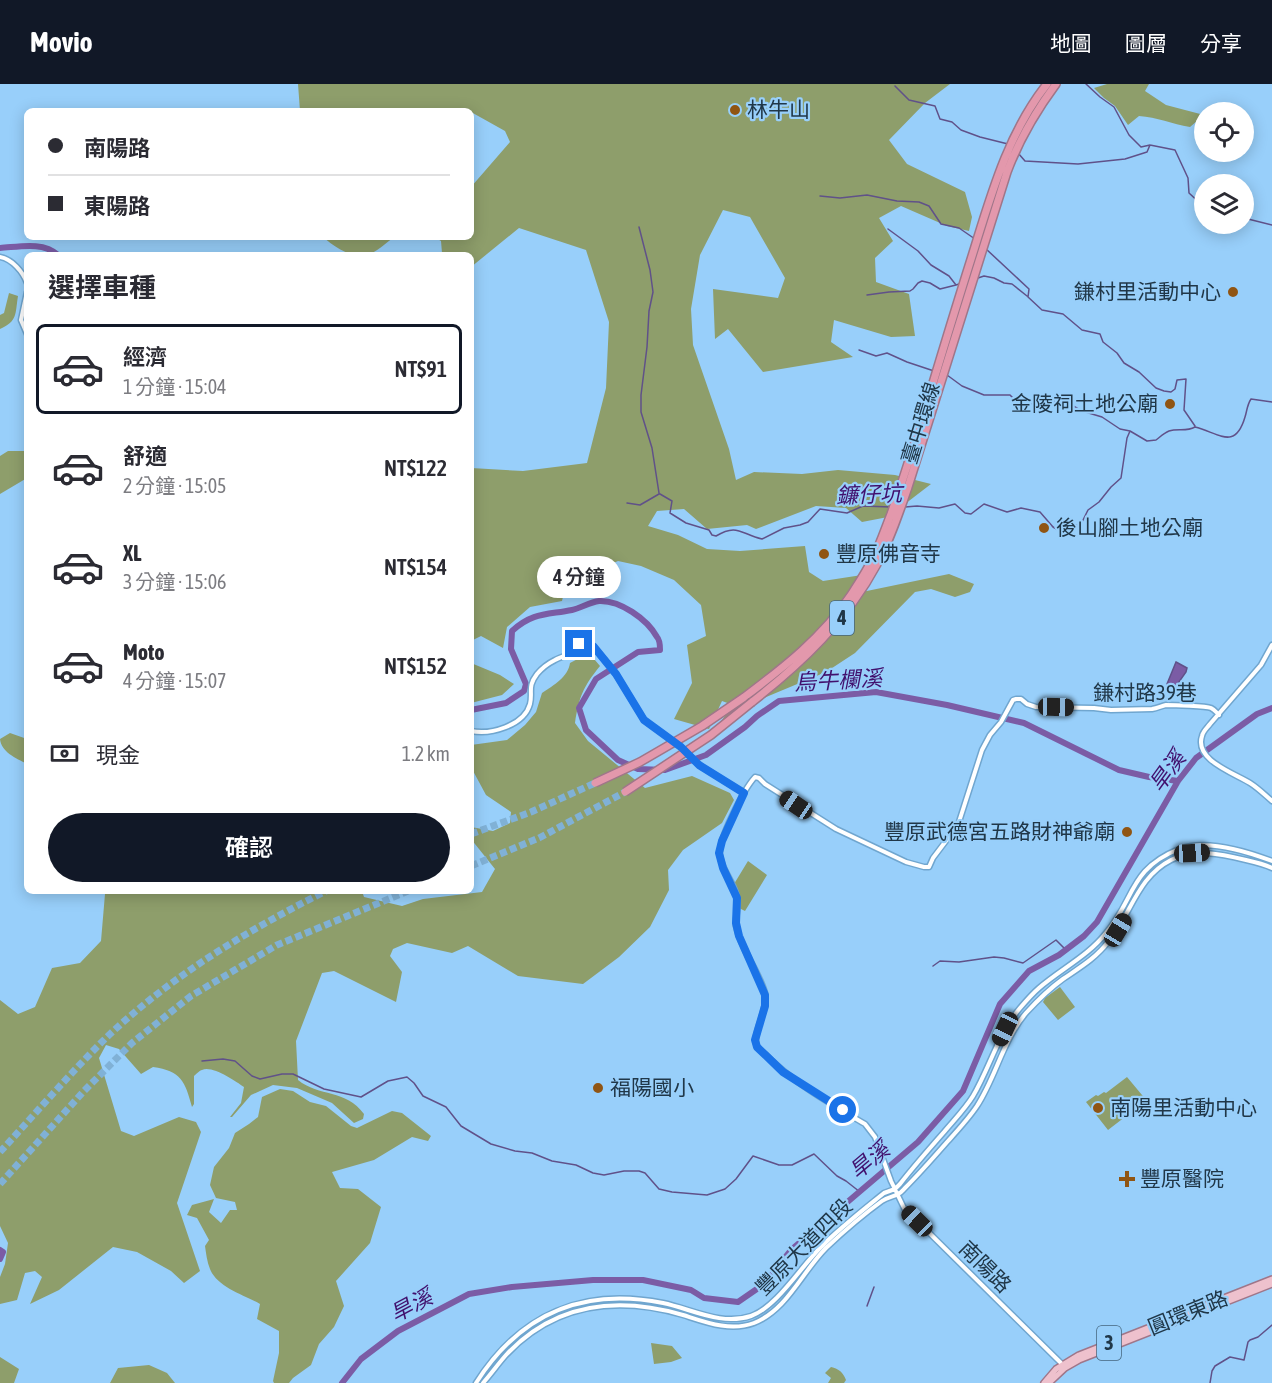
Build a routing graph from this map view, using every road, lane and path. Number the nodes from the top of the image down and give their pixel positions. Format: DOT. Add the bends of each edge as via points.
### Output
graph roads {
  1 [pos="1047,84"];
  2 [pos="1056,84"];
  3 [pos="1013,147"];
  4 [pos="0,257"];
  5 [pos="24,276"];
  6 [pos="24,306"];
  7 [pos="24,327"];
  8 [pos="897,507"];
  9 [pos="1272,645"];
  10 [pos="1219,715"];
  11 [pos="474,732"];
  12 [pos="595,783"];
  13 [pos="625,792"];
  14 [pos="744,793"];
  15 [pos="1272,801"];
  16 [pos="1272,861"];
  17 [pos="1272,868"];
  18 [pos="895,1189"];
  19 [pos="898,1195"];
  20 [pos="1272,1279"];
  21 [pos="1272,1284"];
  22 [pos="1159,1327"];
  23 [pos="1064,1366"];
  24 [pos="476,1383"];
  25 [pos="483,1383"];
  26 [pos="1044,1383"];
  27 [pos="1049,1383"];
  1 -- 3 [label="highway, 臺中環線 / 4"];
  2 -- 3 [label="highway, 臺中環線 / 4"];
  3 -- 8 [label="highway, 臺中環線 / 4"];
  4 -- 5 [label="street"];
  6 -- 7 [label="street"];
  8 -- 12 [label="highway, 臺中環線 / 4, bridge" via="873,559 850,596 814,639 780,671 702,726"];
  8 -- 13 [label="highway, 臺中環線 / 4, bridge" via="878,563 845,614 823,639 711,735"];
  9 -- 10 [label="street" via="1261,665"];
  10 -- 14 [label="street, 鎌村路39巷" via="1213,709 1170,705 1111,710 1036,707 1021,699 1013,700 982,750 958,825 928,867 906,862 836,829 759,778 753,779"];
  10 -- 15 [label="street" via="1202,734 1204,752 1216,765 1251,783"];
  11 -- 14 [label="street" via="491,731 521,718 529,707 530,686 536,675 585,640 616,674 644,720 704,768"];
  14 -- 18 [label="street, 南陽路" via="719,853 737,898 739,936 765,995 755,1040 757,1047 783,1072 865,1124 875,1137"];
  16 -- 18 [label="street, 豐原大道四段" via="1209,845 1180,849 1149,866 1100,941 1038,988 1019,1009 1005,1029 972,1098"];
  17 -- 19 [label="street, 豐原大道四段" via="1205,852 1168,861 1153,873 1105,947 1056,984 1025,1014 977,1106"];
  18 -- 19 [label="street, 南陽路"];
  18 -- 24 [label="street, 豐原大道四段" via="884,1192 851,1219 765,1309 753,1316 722,1319 636,1300 573,1304 532,1323 493,1359"];
  19 -- 23 [label="street, 南陽路" via="904,1208"];
  19 -- 25 [label="street, 豐原大道四段" via="884,1198 825,1249 782,1303 754,1323 715,1325 635,1306 582,1309 535,1331 507,1354"];
  20 -- 22 [label="main road, 圓環東路 / 3"];
  21 -- 22 [label="main road, 圓環東路 / 3"];
  22 -- 23 [label="main road, 圓環東路 / 3" via="1079,1355"];
  23 -- 26 [label="main road, 圓環東路 / 3"];
  23 -- 27 [label="main road, 圓環東路 / 3"];
}
